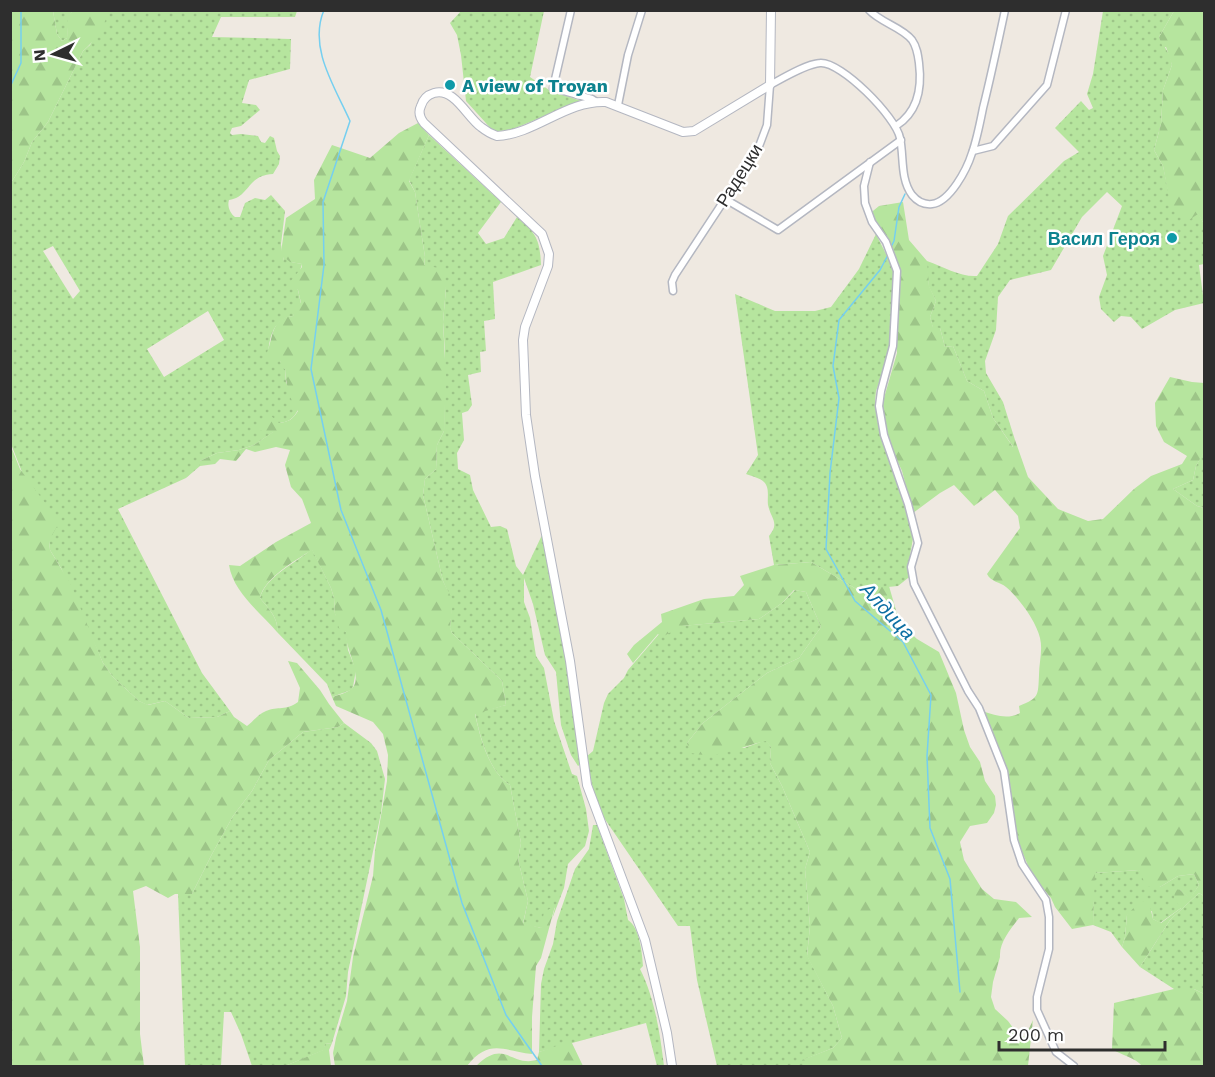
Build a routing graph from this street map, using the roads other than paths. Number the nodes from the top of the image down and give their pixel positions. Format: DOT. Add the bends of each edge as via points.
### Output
graph roads {
  1 [pos="571,10"];
  2 [pos="642,10"];
  3 [pos="771,10"];
  4 [pos="869,10"];
  5 [pos="1005,10"];
  6 [pos="1066,10"];
  7 [pos="770,85"];
  8 [pos="595,101"];
  9 [pos="618,105"];
  10 [pos="896,126"];
  11 [pos="901,140"];
  12 [pos="973,151"];
  13 [pos="870,162"];
  14 [pos="725,199"];
  15 [pos="673,291"];
  16 [pos="672,1066"];
  17 [pos="1074,1066"];
  1 -- 8 [label="street" via="553,88"];
  2 -- 9 [label="street"];
  3 -- 7 [label="street, Радецки"];
  4 -- 10 [label="street" via="912,39 917,48 920,91 907,117"];
  5 -- 12 [label="street"];
  6 -- 12 [label="street" via="1047,85 993,146"];
  7 -- 9 [label="street" via="688,132"];
  7 -- 10 [label="street" via="816,63 825,63 875,100"];
  7 -- 14 [label="street, Радецки" via="767,125 758,149"];
  8 -- 9 [label="street"];
  8 -- 16 [label="street" via="497,136 481,128 446,94 425,98 420,116 542,234 549,254 523,340 526,416 535,476 570,661 587,785 645,940"];
  10 -- 11 [label="street"];
  11 -- 12 [label="street" via="907,184 912,196 924,203 944,200"];
  11 -- 13 [label="street"];
  13 -- 14 [label="street" via="778,230"];
  13 -- 17 [label="street" via="864,186 865,203 897,271 893,346 879,406 884,435 918,543 911,574 979,708 1004,771 1014,840 1022,864 1046,900 1049,949 1036,997 1037,1010 1056,1052"];
  14 -- 15 [label="street, Радецки" via="675,274"];
}
